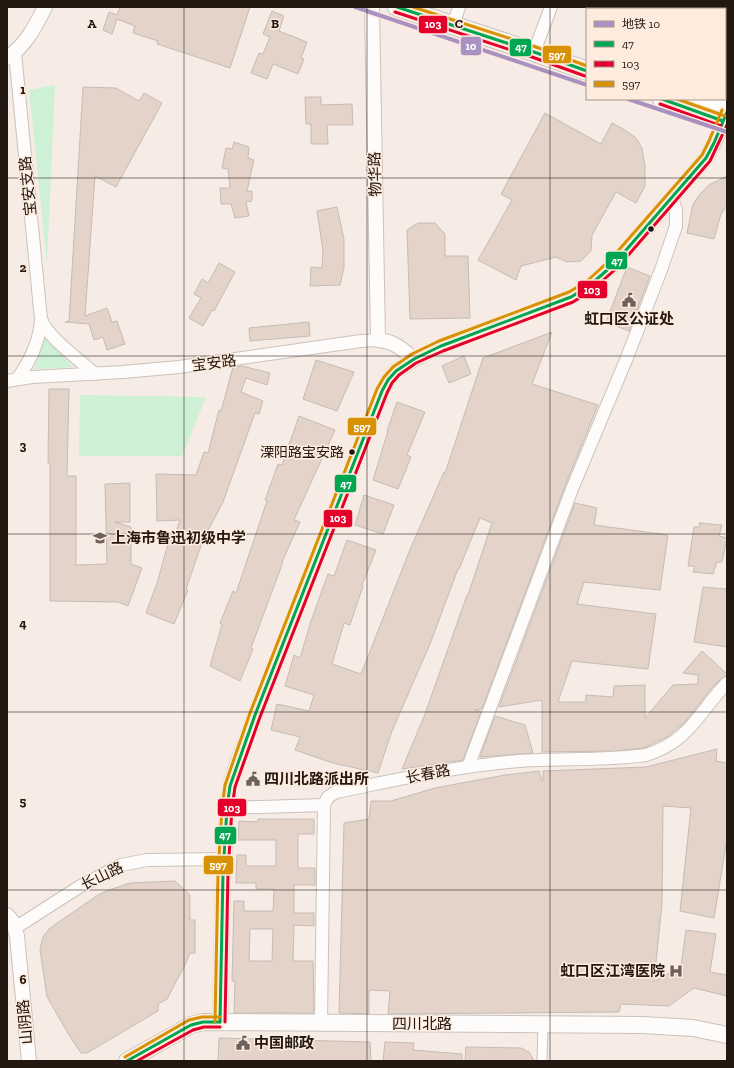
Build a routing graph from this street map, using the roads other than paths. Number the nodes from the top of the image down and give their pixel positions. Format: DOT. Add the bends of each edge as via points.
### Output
graph roads {
  1 [pos="45,7"];
  2 [pos="372,7"];
  3 [pos="397,7"];
  4 [pos="434,7"];
  5 [pos="551,7"];
  6 [pos="456,16"];
  7 [pos="535,48"];
  8 [pos="11,55"];
  9 [pos="586,61"];
  10 [pos="586,71"];
  11 [pos="666,100"];
  12 [pos="700,100"];
  13 [pos="726,116"];
  14 [pos="671,198"];
  15 [pos="41,319"];
  16 [pos="378,340"];
  17 [pos="414,359"];
  18 [pos="95,374"];
  19 [pos="12,380"];
  20 [pos="727,683"];
  21 [pos="468,767"];
  22 [pos="324,805"];
  23 [pos="227,808"];
  24 [pos="224,859"];
  25 [pos="7,915"];
  26 [pos="16,928"];
  27 [pos="220,1022"];
  28 [pos="321,1023"];
  29 [pos="543,1025"];
  30 [pos="727,1034"];
  31 [pos="29,1061"];
  32 [pos="126,1061"];
  33 [pos="542,1061"];
  1 -- 8 [label="street" via="34,29"];
  2 -- 16 [label="street, 物华路"];
  3 -- 6 [label="main road"];
  4 -- 6 [label="main road"];
  5 -- 7 [label="street"];
  6 -- 7 [label="main road"];
  7 -- 9 [label="main road"];
  7 -- 10 [label="main road"];
  8 -- 15 [label="street, 宝安支路"];
  11 -- 13 [label="main road"];
  12 -- 13 [label="main road"];
  13 -- 14 [label="street" via="706,158"];
  14 -- 17 [label="street" via="614,264 581,292 441,346"];
  14 -- 21 [label="street" via="676,210 676,222 661,270 572,489"];
  15 -- 18 [label="street, 宝安支路" via="50,335"];
  15 -- 19 [label="street, 宝安支路" via="38,336 27,363"];
  16 -- 17 [label="street, 宝安路" via="394,344"];
  16 -- 18 [label="street, 宝安路" via="179,367"];
  17 -- 23 [label="street" via="396,371 382,391 255,715 230,786"];
  18 -- 19 [label="street, 宝安路"];
  20 -- 21 [label="street, 长春路" via="683,736 665,748 646,755 525,761"];
  21 -- 22 [label="street, 长春路" via="336,792 328,797"];
  22 -- 23 [label="street"];
  22 -- 28 [label="street"];
  23 -- 24 [label="street"];
  24 -- 26 [label="street, 长山路" via="147,860 121,865 79,887"];
  24 -- 27 [label="street"];
  25 -- 26 [label="street, 山阴路"];
  26 -- 31 [label="street, 山阴路"];
  27 -- 28 [label="main road, 四川北路"];
  27 -- 32 [label="main road, 四川北路" via="191,1024"];
  28 -- 29 [label="main road, 四川北路"];
  29 -- 30 [label="main road, 四川北路" via="669,1026"];
  29 -- 33 [label="street"];
}
